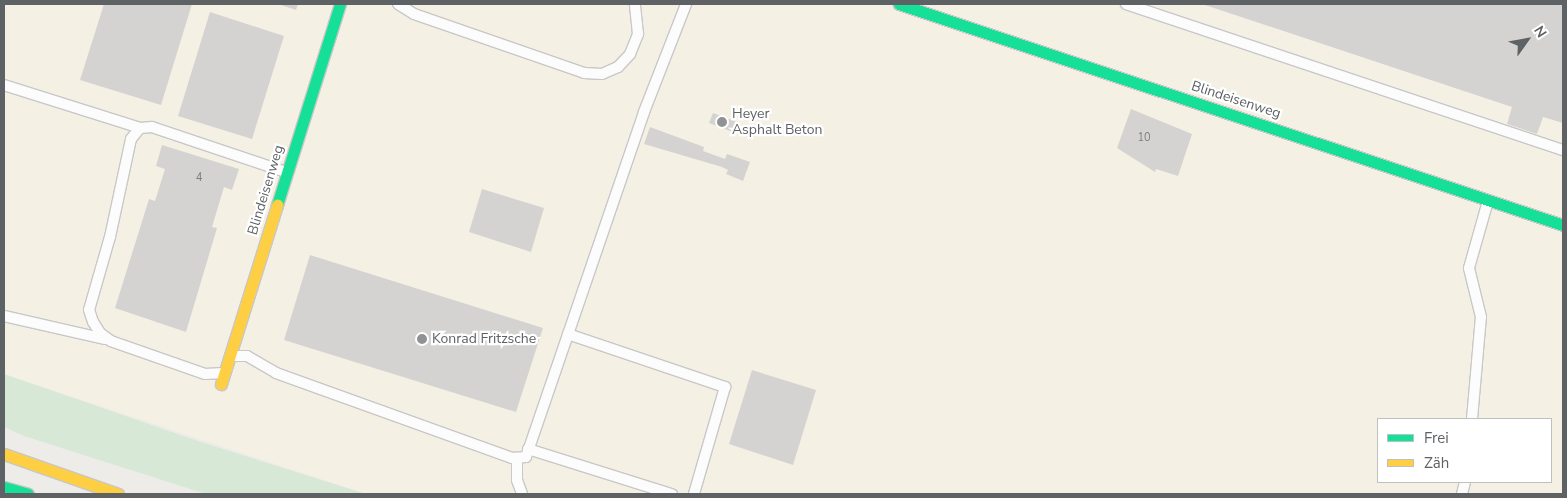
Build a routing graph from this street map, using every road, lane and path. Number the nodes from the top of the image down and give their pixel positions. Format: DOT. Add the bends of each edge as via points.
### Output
graph roads {
  1 [pos="340,4"];
  2 [pos="398,4"];
  3 [pos="635,4"];
  4 [pos="686,4"];
  5 [pos="899,4"];
  6 [pos="1126,4"];
  7 [pos="4,85"];
  8 [pos="140,128"];
  9 [pos="1563,150"];
  10 [pos="287,172"];
  11 [pos="1488,200"];
  12 [pos="1563,225"];
  13 [pos="4,316"];
  14 [pos="568,334"];
  15 [pos="111,341"];
  16 [pos="230,356"];
  17 [pos="224,372"];
  18 [pos="221,384"];
  19 [pos="1472,418"];
  20 [pos="528,449"];
  21 [pos="4,454"];
  22 [pos="517,458"];
  23 [pos="4,487"];
  24 [pos="28,494"];
  25 [pos="118,494"];
  26 [pos="522,494"];
  27 [pos="672,494"];
  28 [pos="694,494"];
  1 -- 10 [label="main road, Blindeisenweg"];
  2 -- 3 [label="lane" via="414,14 584,73 602,74 618,67 630,54 638,34"];
  4 -- 14 [label="lane" via="644,112"];
  5 -- 11 [label="main road, Blindeisenweg"];
  6 -- 9 [label="lane"];
  7 -- 8 [label="lane"];
  8 -- 10 [label="lane" via="152,127"];
  8 -- 15 [label="lane" via="131,139 110,237 89,310 100,333"];
  10 -- 16 [label="main road, Blindeisenweg"];
  11 -- 12 [label="main road, Blindeisenweg"];
  11 -- 19 [label="lane" via="1469,268 1481,317"];
  13 -- 15 [label="lane"];
  14 -- 20 [label="lane"];
  14 -- 28 [label="lane" via="725,387"];
  15 -- 17 [label="lane" via="205,374"];
  16 -- 17 [label="main road, Blindeisenweg"];
  16 -- 22 [label="lane" via="247,356 276,373"];
  17 -- 18 [label="main road, Blindeisenweg"];
  20 -- 22 [label="lane" via="526,457"];
  20 -- 27 [label="lane"];
  21 -- 25 [label="main road"];
  22 -- 26 [label="lane" via="517,480"];
  23 -- 24 [label="main road"];
}
